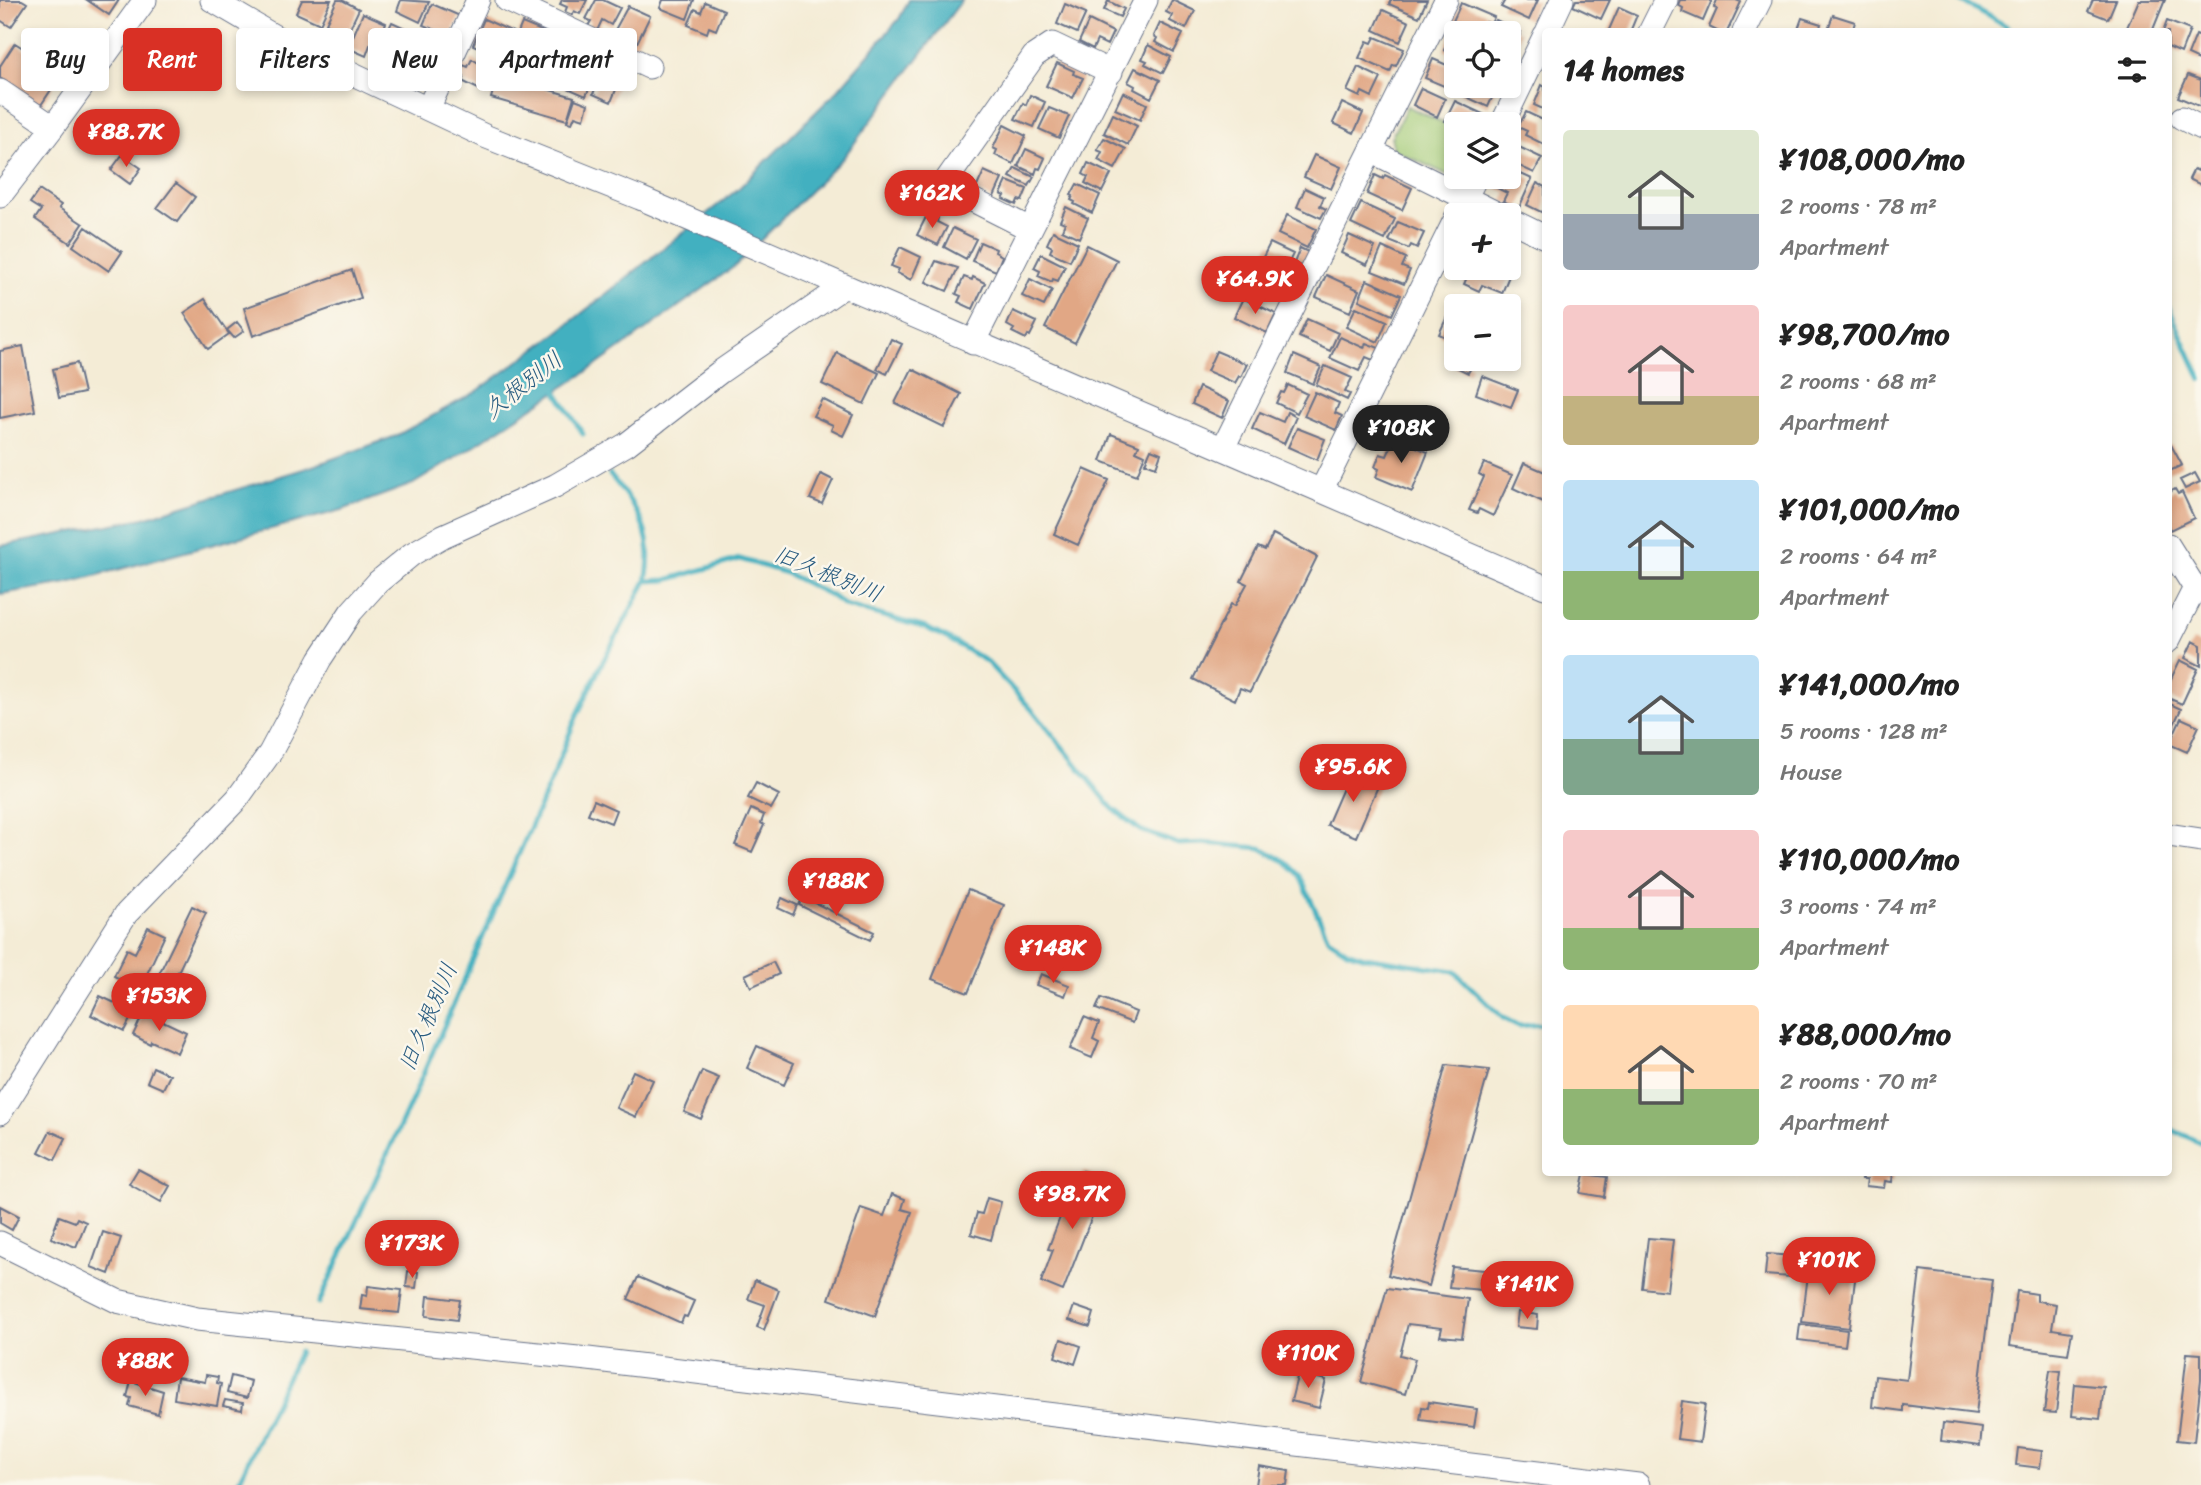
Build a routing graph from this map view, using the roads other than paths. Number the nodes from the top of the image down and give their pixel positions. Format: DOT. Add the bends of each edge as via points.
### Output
graph roads {
  1 [pos="145,0"];
  2 [pos="212,0"];
  3 [pos="478,0"];
  4 [pos="507,0"];
  5 [pos="1146,0"];
  6 [pos="1446,0"];
  7 [pos="1562,0"];
  8 [pos="1665,0"];
  9 [pos="1760,0"];
  10 [pos="1548,28"];
  11 [pos="1652,28"];
  12 [pos="1746,28"];
  13 [pos="1542,41"];
  14 [pos="649,68"];
  15 [pos="1111,72"];
  16 [pos="0,91"];
  17 [pos="428,109"];
  18 [pos="1508,112"];
  19 [pos="53,127"];
  20 [pos="1371,151"];
  21 [pos="0,196"];
  22 [pos="1449,203"];
  23 [pos="1521,225"];
  24 [pos="1030,229"];
  25 [pos="1542,236"];
  26 [pos="1444,242"];
  27 [pos="843,287"];
  28 [pos="973,342"];
  29 [pos="1223,448"];
  30 [pos="1321,491"];
  31 [pos="2172,551"];
  32 [pos="1542,586"];
  33 [pos="2172,633"];
  34 [pos="2172,836"];
  35 [pos="2201,840"];
  36 [pos="0,1113"];
  37 [pos="0,1243"];
  38 [pos="1638,1485"];
  1 -- 19 [label="street"];
  2 -- 17 [label="street" via="277,38"];
  3 -- 17 [label="street"];
  4 -- 14 [label="street"];
  5 -- 15 [label="street"];
  6 -- 20 [label="street"];
  7 -- 10 [label="street"];
  8 -- 11 [label="street"];
  9 -- 12 [label="street"];
  13 -- 18 [label="street"];
  15 -- 24 [label="street"];
  15 -- 24 [label="street" via="1052,44 1034,57 943,185"];
  16 -- 19 [label="street"];
  17 -- 27 [label="street"];
  19 -- 21 [label="street"];
  20 -- 22 [label="street"];
  20 -- 29 [label="street"];
  23 -- 25 [label="street"];
  24 -- 28 [label="street"];
  26 -- 30 [label="street"];
  27 -- 28 [label="street"];
  27 -- 36 [label="street" via="720,372 627,444 555,486 443,536 377,582 320,659 270,753 237,799 126,914"];
  28 -- 29 [label="street"];
  29 -- 30 [label="street"];
  30 -- 32 [label="street"];
  31 -- 33 [label="street" via="2195,588"];
  34 -- 35 [label="street"];
  37 -- 38 [label="street" via="117,1301 197,1319 602,1360"];
}
